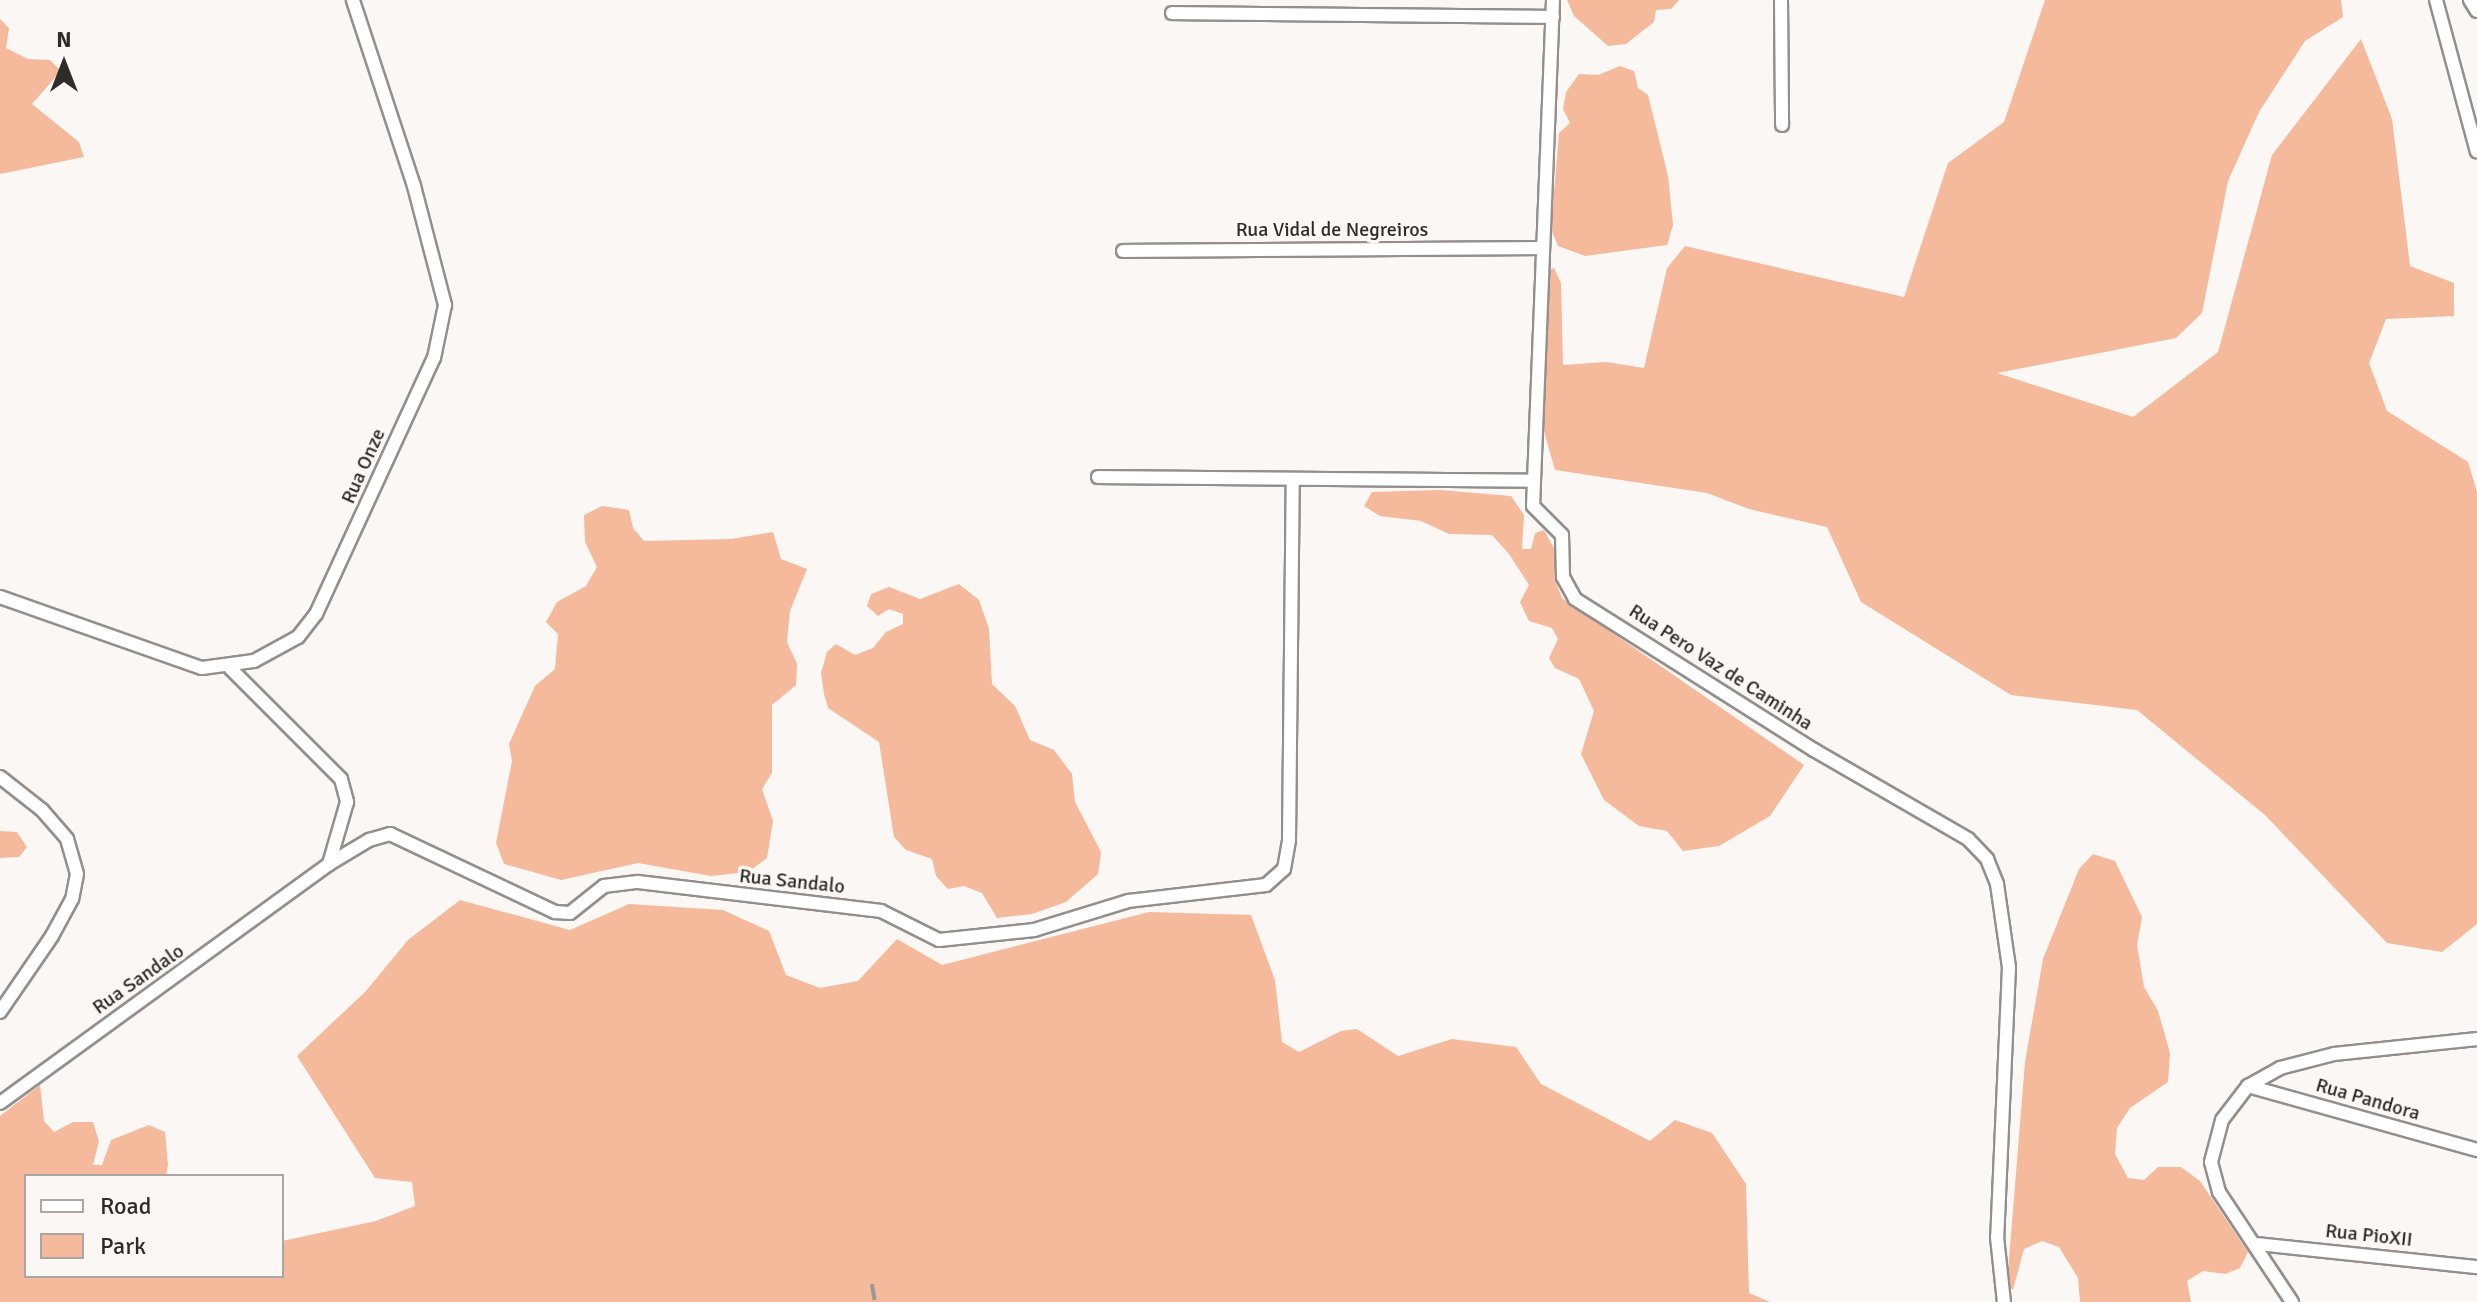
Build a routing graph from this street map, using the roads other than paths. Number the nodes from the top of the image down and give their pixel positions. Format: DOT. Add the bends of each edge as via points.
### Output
graph roads {
  1 [pos="353,0"];
  2 [pos="1553,0"];
  3 [pos="1781,0"];
  4 [pos="2436,0"];
  5 [pos="2470,0"];
  6 [pos="2477,11"];
  7 [pos="1172,13"];
  8 [pos="1553,17"];
  9 [pos="1782,125"];
  10 [pos="2477,152"];
  11 [pos="1540,248"];
  12 [pos="1123,251"];
  13 [pos="1098,477"];
  14 [pos="1293,480"];
  15 [pos="1531,481"];
  16 [pos="0,597"];
  17 [pos="230,668"];
  18 [pos="0,777"];
  19 [pos="329,864"];
  20 [pos="0,1012"];
  21 [pos="2477,1039"];
  22 [pos="2248,1086"];
  23 [pos="0,1103"];
  24 [pos="2477,1150"];
  25 [pos="2257,1244"];
  26 [pos="2477,1267"];
  27 [pos="2004,1302"];
  28 [pos="2292,1302"];
  1 -- 17 [label="street, Rua Onze" via="441,278 442,332 316,614 298,637"];
  2 -- 8 [label="street, Rua Pero Vaz de Caminha"];
  3 -- 9 [label="street"];
  4 -- 10 [label="street"];
  5 -- 6 [label="street"];
  7 -- 8 [label="street"];
  8 -- 11 [label="street, Rua Pero Vaz de Caminha"];
  11 -- 12 [label="street, Rua Vidal de Negreiros"];
  11 -- 15 [label="street, Rua Pero Vaz de Caminha"];
  13 -- 14 [label="street"];
  14 -- 15 [label="street"];
  14 -- 19 [label="street, Rua Sandalo" via="1289,840 1284,869 1266,885 1128,901 1034,930 939,940 881,911 638,882 604,886 570,913 555,912 390,834"];
  15 -- 27 [label="street, Rua Pero Vaz de Caminha" via="1537,514 1562,535 1563,577 1575,599 1814,750 1968,839 1987,859 1997,884 2009,967 1997,1237"];
  16 -- 17 [label="street" via="179,663"];
  17 -- 19 [label="street" via="341,779 347,802"];
  18 -- 20 [label="street" via="42,810 67,839 77,874 72,899 52,936"];
  19 -- 23 [label="street, Rua Sandalo"];
  21 -- 22 [label="street" via="2334,1054 2280,1068"];
  22 -- 24 [label="street, Rua Pandora"];
  22 -- 25 [label="street" via="2222,1120 2211,1162 2219,1192"];
  25 -- 26 [label="street, Rua PioXII"];
  25 -- 28 [label="street"];
}
